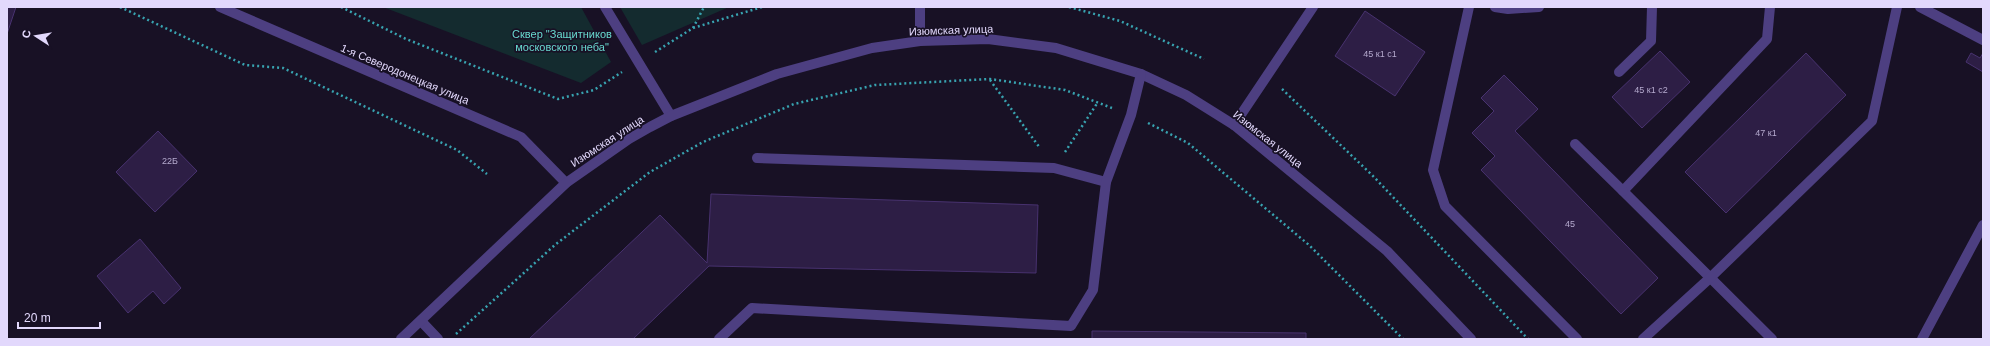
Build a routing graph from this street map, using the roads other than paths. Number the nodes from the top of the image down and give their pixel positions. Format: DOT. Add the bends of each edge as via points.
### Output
graph roads {
  1 [pos="220,7"];
  2 [pos="605,7"];
  3 [pos="920,7"];
  4 [pos="1313,7"];
  5 [pos="1469,7"];
  6 [pos="1495,7"];
  7 [pos="1539,7"];
  8 [pos="1652,7"];
  9 [pos="1770,7"];
  10 [pos="1897,7"];
  11 [pos="1920,7"];
  12 [pos="1983,40"];
  13 [pos="920,41"];
  14 [pos="1619,72"];
  15 [pos="1141,74"];
  16 [pos="671,116"];
  17 [pos="1234,125"];
  18 [pos="1575,144"];
  19 [pos="757,158"];
  20 [pos="1106,182"];
  21 [pos="566,183"];
  22 [pos="1623,191"];
  23 [pos="1983,225"];
  24 [pos="1711,277"];
  25 [pos="421,320"];
  26 [pos="401,339"];
  27 [pos="438,339"];
  28 [pos="718,339"];
  29 [pos="1471,339"];
  30 [pos="1577,339"];
  31 [pos="1644,339"];
  32 [pos="1772,339"];
  33 [pos="1922,339"];
  1 -- 21 [label="street, 1-я Северодонецкая улица" via="521,137"];
  2 -- 16 [label="street"];
  3 -- 13 [label="street"];
  4 -- 17 [label="street"];
  5 -- 30 [label="street" via="1433,170 1445,206"];
  6 -- 7 [label="street"];
  8 -- 14 [label="street" via="1651,41"];
  9 -- 22 [label="street" via="1767,39"];
  10 -- 24 [label="street" via="1872,120"];
  11 -- 12 [label="street"];
  13 -- 15 [label="street, Изюмская улица" via="988,38 1056,48"];
  13 -- 16 [label="street, Изюмская улица" via="872,48 777,74"];
  15 -- 17 [label="street, Изюмская улица" via="1177,90"];
  15 -- 20 [label="street" via="1131,115"];
  16 -- 21 [label="street, Изюмская улица" via="629,139"];
  17 -- 29 [label="street, Изюмская улица" via="1387,251"];
  18 -- 22 [label="street"];
  19 -- 20 [label="street" via="1054,168"];
  20 -- 28 [label="street" via="1093,290 1071,326 752,308"];
  21 -- 25 [label="street, Изюмская улица"];
  22 -- 24 [label="street"];
  23 -- 33 [label="street"];
  24 -- 31 [label="street"];
  24 -- 32 [label="street"];
  25 -- 26 [label="street, Изюмская улица"];
  25 -- 27 [label="street"];
}
